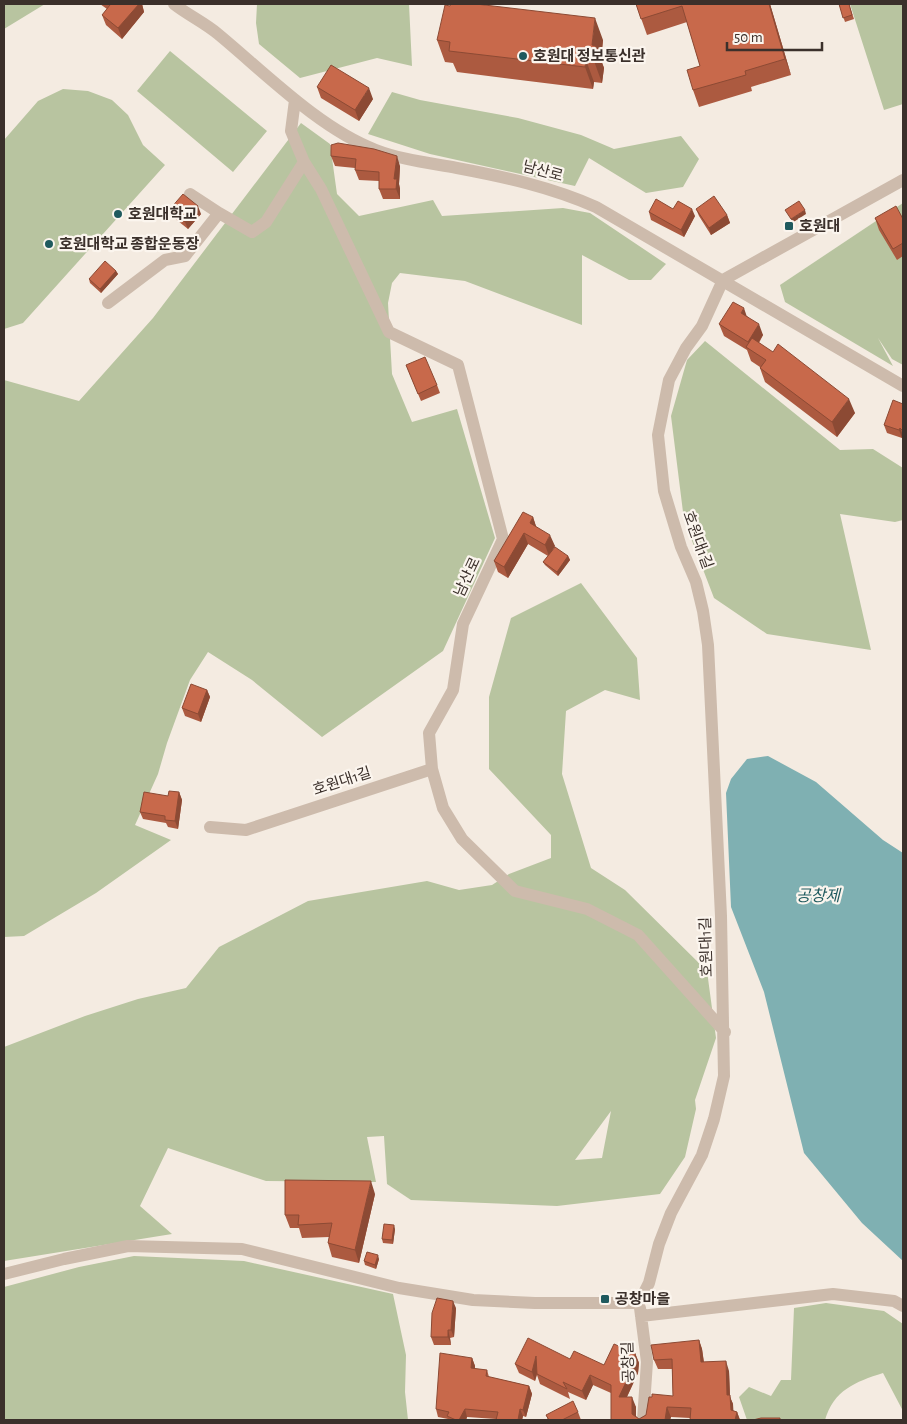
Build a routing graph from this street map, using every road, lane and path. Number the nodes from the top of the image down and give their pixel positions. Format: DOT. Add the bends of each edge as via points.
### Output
graph roads {
  1 [pos="174,4"];
  2 [pos="295,100"];
  3 [pos="304,162"];
  4 [pos="903,180"];
  5 [pos="190,194"];
  6 [pos="219,213"];
  7 [pos="723,280"];
  8 [pos="108,302"];
  9 [pos="903,386"];
  10 [pos="432,769"];
  11 [pos="210,827"];
  12 [pos="724,1032"];
  13 [pos="4,1274"];
  14 [pos="903,1306"];
  15 [pos="640,1310"];
  16 [pos="643,1420"];
  1 -- 2 [label="street, 남산로" via="215,32"];
  2 -- 3 [label="street, 남산로" via="292,131"];
  2 -- 7 [label="street, 남산로" via="375,150 565,193 596,207"];
  3 -- 6 [label="street" via="266,222 252,232"];
  3 -- 10 [label="street, 남산로" via="321,188 389,332 458,365 503,538 464,624 453,690 429,733"];
  4 -- 7 [label="street"];
  5 -- 6 [label="street"];
  6 -- 8 [label="street" via="185,256 165,260"];
  7 -- 9 [label="street, 남산로"];
  7 -- 12 [label="street, 호원대1길" via="702,326 669,380 658,435 664,491 681,547 696,582 708,645"];
  10 -- 11 [label="street, 호원대1길" via="246,830"];
  10 -- 12 [label="street, 호원대1길" via="444,808 462,839 515,891 588,909 638,935"];
  12 -- 15 [label="street, 호원대1길" via="724,1076 714,1119 702,1155 671,1213"];
  13 -- 15 [label="street" via="128,1246 233,1249 399,1288 473,1300"];
  14 -- 15 [label="street" via="894,1301 833,1294"];
  15 -- 16 [label="street, 공창길" via="647,1362"];
}
